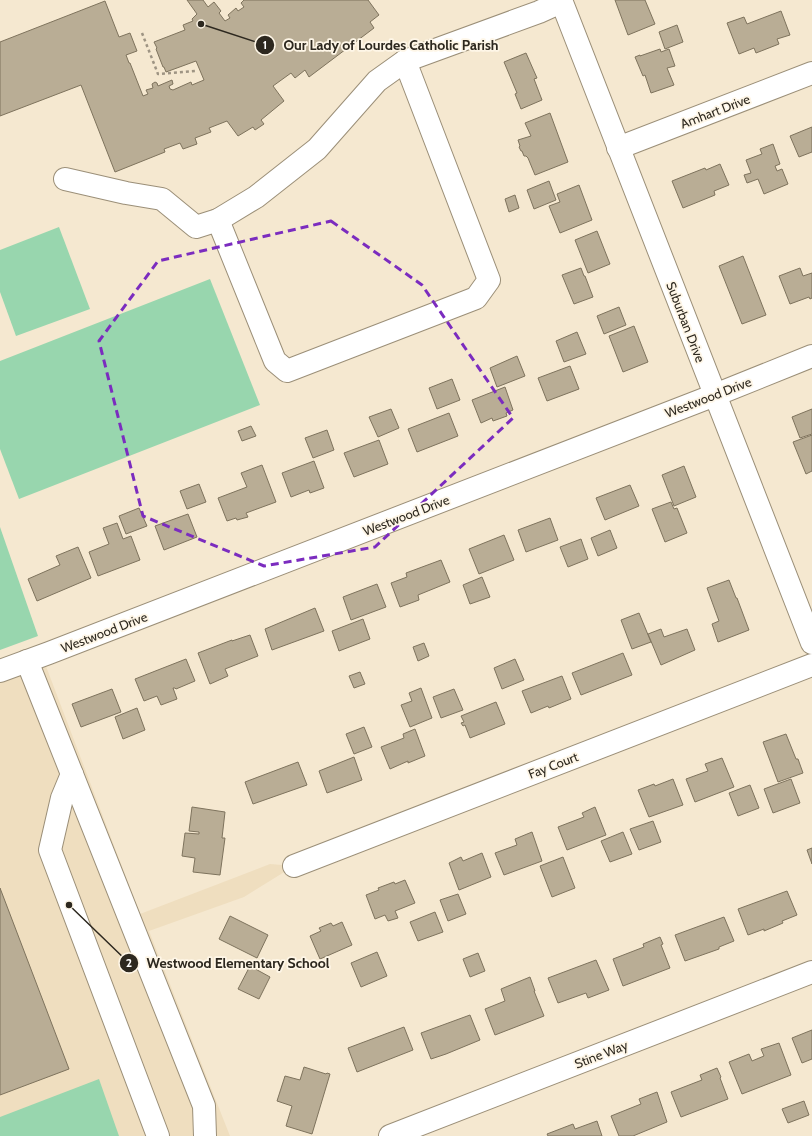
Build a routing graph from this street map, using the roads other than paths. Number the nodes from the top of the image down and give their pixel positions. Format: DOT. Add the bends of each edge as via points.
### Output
graph roads {
  1 [pos="561,1"];
  2 [pos="405,61"];
  3 [pos="812,73"];
  4 [pos="618,148"];
  5 [pos="65,179"];
  6 [pos="218,220"];
  7 [pos="812,356"];
  8 [pos="715,395"];
  9 [pos="812,644"];
  10 [pos="26,661"];
  11 [pos="812,665"];
  12 [pos="0,671"];
  13 [pos="72,774"];
  14 [pos="294,866"];
  15 [pos="812,972"];
  16 [pos="158,1136"];
  17 [pos="205,1136"];
  18 [pos="390,1136"];
  1 -- 2 [label="street" via="539,12"];
  1 -- 4 [label="street, Suburban Drive"];
  2 -- 6 [label="street" via="377,81 317,149 256,197"];
  2 -- 6 [label="street" via="489,280 476,298 286,371 275,361"];
  3 -- 4 [label="street, Amhart Drive"];
  4 -- 8 [label="street, Suburban Drive"];
  5 -- 6 [label="street" via="162,199 196,227"];
  7 -- 8 [label="street, Westwood Drive"];
  8 -- 9 [label="street, Suburban Drive"];
  8 -- 10 [label="street, Westwood Drive"];
  10 -- 12 [label="street, Westwood Drive"];
  10 -- 13 [label="street"];
  11 -- 14 [label="street, Fay Court"];
  13 -- 16 [label="street" via="62,798 50,850"];
  13 -- 17 [label="street" via="204,1106"];
  15 -- 18 [label="street, Stine Way"];
}
